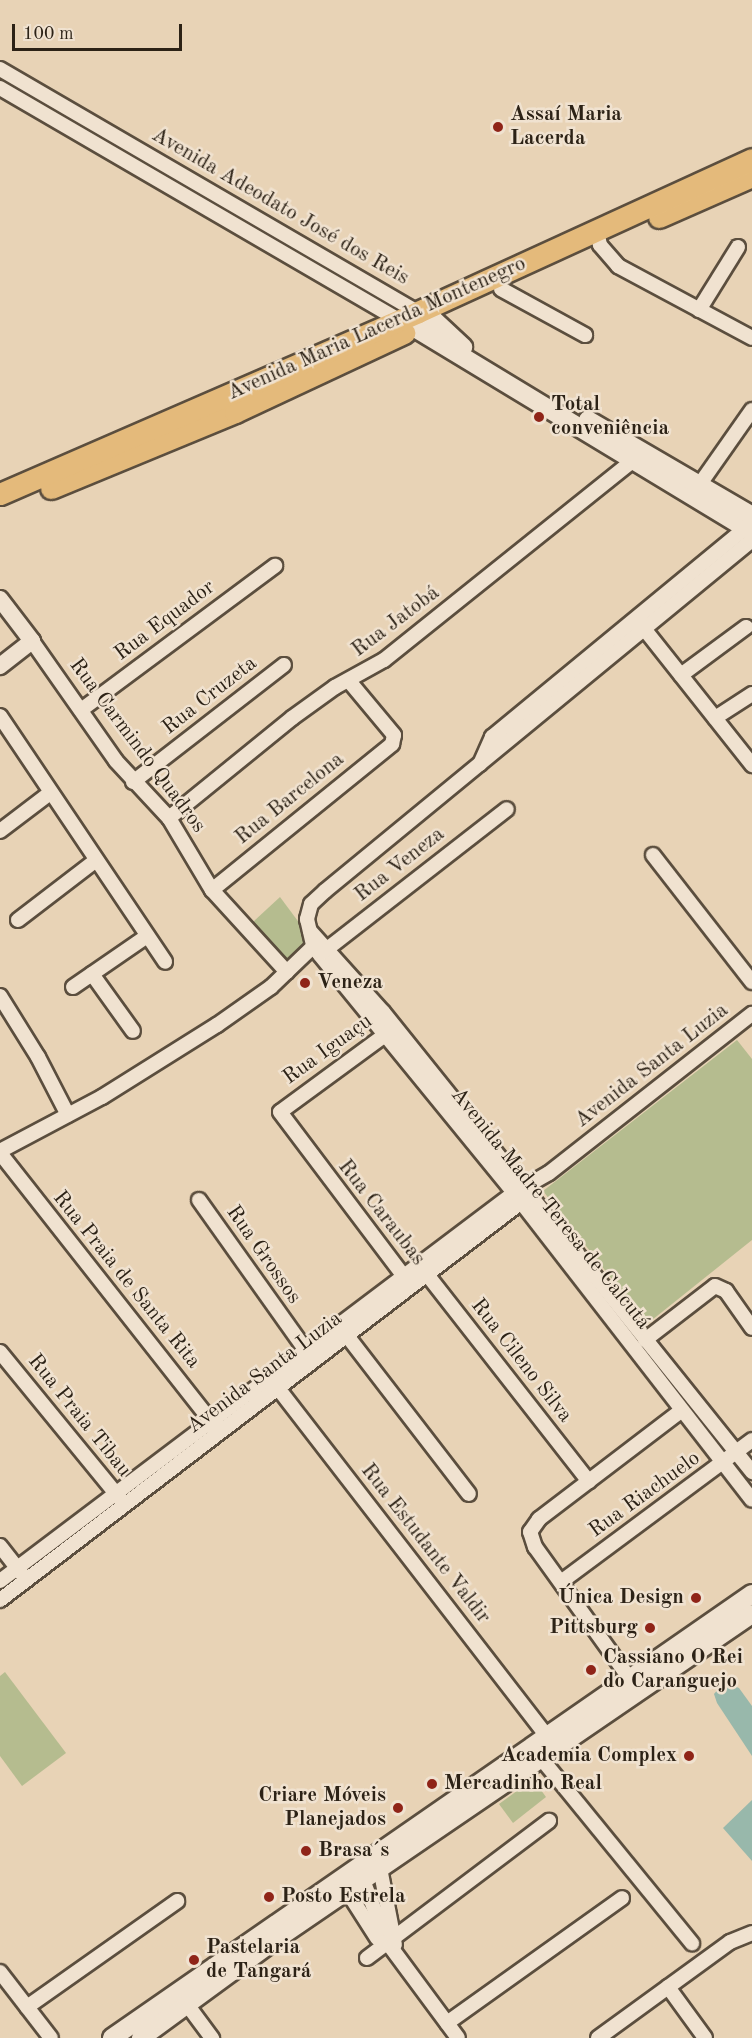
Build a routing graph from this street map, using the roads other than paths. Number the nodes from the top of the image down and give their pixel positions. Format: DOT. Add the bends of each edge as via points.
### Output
graph roads {
  1 [pos="0,69"];
  2 [pos="14,77"];
  3 [pos="2,89"];
  4 [pos="752,159"];
  5 [pos="747,183"];
  6 [pos="599,238"];
  7 [pos="738,248"];
  8 [pos="308,250"];
  9 [pos="300,262"];
  10 [pos="501,289"];
  11 [pos="699,310"];
  12 [pos="417,320"];
  13 [pos="585,336"];
  14 [pos="752,338"];
  15 [pos="752,410"];
  16 [pos="638,457"];
  17 [pos="696,490"];
  18 [pos="0,494"];
  19 [pos="0,508"];
  20 [pos="751,527"];
  21 [pos="275,566"];
  22 [pos="0,600"];
  23 [pos="639,622"];
  24 [pos="746,627"];
  25 [pos="32,641"];
  26 [pos="284,665"];
  27 [pos="0,666"];
  28 [pos="681,675"];
  29 [pos="349,681"];
  30 [pos="752,694"];
  31 [pos="81,710"];
  32 [pos="715,718"];
  33 [pos="3,726"];
  34 [pos="752,765"];
  35 [pos="133,782"];
  36 [pos="50,794"];
  37 [pos="507,809"];
  38 [pos="169,818"];
  39 [pos="0,831"];
  40 [pos="653,855"];
  41 [pos="95,861"];
  42 [pos="212,890"];
  43 [pos="18,920"];
  44 [pos="147,936"];
  45 [pos="318,944"];
  46 [pos="165,962"];
  47 [pos="287,972"];
  48 [pos="92,974"];
  49 [pos="752,982"];
  50 [pos="73,987"];
  51 [pos="0,996"];
  52 [pos="752,1014"];
  53 [pos="134,1031"];
  54 [pos="389,1032"];
  55 [pos="68,1115"];
  56 [pos="0,1152"];
  57 [pos="317,1164"];
  58 [pos="522,1194"];
  59 [pos="199,1200"];
  60 [pos="424,1271"];
  61 [pos="409,1282"];
  62 [pos="752,1328"];
  63 [pos="329,1332"];
  64 [pos="645,1340"];
  65 [pos="343,1341"];
  66 [pos="304,1350"];
  67 [pos="0,1352"];
  68 [pos="315,1362"];
  69 [pos="269,1377"];
  70 [pos="279,1390"];
  71 [pos="681,1411"];
  72 [pos="210,1419"];
  73 [pos="220,1432"];
  74 [pos="752,1440"];
  75 [pos="737,1452"];
  76 [pos="723,1464"];
  77 [pos="752,1472"];
  78 [pos="589,1482"];
  79 [pos="116,1494"];
  80 [pos="469,1494"];
  81 [pos="752,1500"];
  82 [pos="126,1506"];
  83 [pos="0,1546"];
  84 [pos="17,1567"];
  85 [pos="26,1579"];
  86 [pos="0,1581"];
  87 [pos="561,1582"];
  88 [pos="752,1594"];
  89 [pos="0,1600"];
  90 [pos="752,1614"];
  91 [pos="635,1685"];
  92 [pos="548,1737"];
  93 [pos="537,1753"];
  94 [pos="549,1821"];
  95 [pos="380,1868"];
  96 [pos="363,1880"];
  97 [pos="347,1892"];
  98 [pos="622,1898"];
  99 [pos="177,1901"];
  100 [pos="752,1933"];
  101 [pos="692,1943"];
  102 [pos="390,1944"];
  103 [pos="367,1958"];
  104 [pos="0,1972"];
  105 [pos="668,1987"];
  106 [pos="181,1996"];
  107 [pos="27,2007"];
  108 [pos="447,2023"];
  109 [pos="51,2038"];
  110 [pos="112,2038"];
  111 [pos="141,2038"];
  112 [pos="212,2038"];
  113 [pos="458,2038"];
  114 [pos="598,2038"];
  115 [pos="705,2038"];
  1 -- 2 [label="street, Avenida Adeodato José dos Reis"];
  2 -- 3 [label="street"];
  2 -- 8 [label="street, Avenida Adeodato José dos Reis"];
  3 -- 9 [label="street, Avenida Adeodato José dos Reis"];
  4 -- 6 [label="main road, Avenida Maria Lacerda Montenegro"];
  5 -- 6 [label="main road, Avenida Maria Lacerda Montenegro"];
  6 -- 10 [label="main road, Avenida Maria Lacerda Montenegro"];
  6 -- 11 [label="street" via="618,266"];
  6 -- 12 [label="main road, Avenida Maria Lacerda Montenegro"];
  7 -- 11 [label="street"];
  8 -- 9 [label="street"];
  8 -- 12 [label="street, Avenida Adeodato José dos Reis"];
  9 -- 12 [label="street, Avenida Adeodato José dos Reis"];
  10 -- 12 [label="main road, Avenida Maria Lacerda Montenegro"];
  10 -- 13 [label="street"];
  11 -- 14 [label="street"];
  12 -- 16 [label="main road, Avenida Adeodato José dos Reis"];
  12 -- 18 [label="main road, Avenida Maria Lacerda Montenegro"];
  12 -- 19 [label="main road, Avenida Maria Lacerda Montenegro" via="235,412"];
  15 -- 17 [label="street"];
  16 -- 17 [label="main road, Avenida Adeodato José dos Reis"];
  16 -- 29 [label="street, Rua Jatobá" via="384,660"];
  17 -- 20 [label="main road, Avenida Adeodato José dos Reis"];
  20 -- 23 [label="street"];
  21 -- 31 [label="street, Rua Equador"];
  22 -- 25 [label="street, Rua Carmindo Quadros"];
  23 -- 28 [label="street"];
  23 -- 45 [label="street" via="492,737 479,765 311,904 307,919"];
  24 -- 28 [label="street"];
  25 -- 27 [label="street"];
  25 -- 31 [label="street, Rua Carmindo Quadros"];
  26 -- 35 [label="street, Rua Cruzeta"];
  28 -- 32 [label="street"];
  29 -- 38 [label="street, Rua Jatobá" via="292,717"];
  29 -- 42 [label="street, Rua Barcelona" via="394,735 393,741"];
  30 -- 32 [label="street"];
  31 -- 35 [label="street, Rua Carmindo Quadros"];
  32 -- 34 [label="street"];
  33 -- 36 [label="street"];
  35 -- 38 [label="street, Rua Carmindo Quadros"];
  36 -- 39 [label="street"];
  36 -- 41 [label="street"];
  37 -- 45 [label="street, Rua Veneza"];
  38 -- 42 [label="street, Rua Carmindo Quadros"];
  40 -- 49 [label="street"];
  41 -- 43 [label="street"];
  41 -- 44 [label="street"];
  42 -- 47 [label="street, Rua Carmindo Quadros"];
  44 -- 46 [label="street"];
  44 -- 48 [label="street"];
  45 -- 47 [label="street, Rua Veneza"];
  45 -- 54 [label="street, Avenida Madre Teresa de Calcutá"];
  47 -- 55 [label="street, Rua Veneza" via="254,1000 155,1066"];
  48 -- 50 [label="street"];
  48 -- 53 [label="street"];
  51 -- 55 [label="street"];
  52 -- 58 [label="street, Avenida Santa Luzia"];
  54 -- 57 [label="street, Rua Iguaçu" via="280,1112"];
  54 -- 58 [label="street, Avenida Madre Teresa de Calcutá"];
  55 -- 56 [label="street, Rua Veneza"];
  56 -- 72 [label="street, Rua Praia de Santa Rita"];
  57 -- 61 [label="street, Rua Caraubas"];
  58 -- 60 [label="street, Avenida Santa Luzia"];
  58 -- 64 [label="street, Avenida Madre Teresa de Calcutá"];
  58 -- 71 [label="street, Avenida Madre Teresa de Calcutá"];
  59 -- 66 [label="street, Rua Grossos"];
  60 -- 61 [label="street, Avenida Santa Luzia"];
  60 -- 78 [label="street, Rua Cileno Silva"];
  61 -- 63 [label="street, Avenida Santa Luzia"];
  61 -- 65 [label="street, Avenida Santa Luzia"];
  62 -- 64 [label="street" via="726,1291 715,1286"];
  63 -- 65 [label="street"];
  63 -- 66 [label="street, Avenida Santa Luzia"];
  64 -- 75 [label="street, Avenida Madre Teresa de Calcutá"];
  65 -- 68 [label="street, Avenida Santa Luzia"];
  65 -- 80 [label="street"];
  66 -- 68 [label="street, Rua Grossos"];
  66 -- 69 [label="street, Avenida Santa Luzia"];
  67 -- 79 [label="street, Rua Praia Tibau"];
  68 -- 70 [label="street, Avenida Santa Luzia"];
  69 -- 70 [label="street, Rua Estudante Valdir"];
  69 -- 72 [label="street, Avenida Santa Luzia"];
  70 -- 73 [label="street, Avenida Santa Luzia"];
  70 -- 92 [label="street, Rua Estudante Valdir"];
  71 -- 76 [label="street, Avenida Madre Teresa de Calcutá"];
  71 -- 78 [label="street"];
  72 -- 73 [label="street, Rua Praia de Santa Rita"];
  72 -- 79 [label="street, Avenida Santa Luzia"];
  73 -- 82 [label="street, Avenida Santa Luzia"];
  74 -- 75 [label="street, Rua Riachuelo"];
  75 -- 76 [label="street, Rua Riachuelo"];
  75 -- 77 [label="street, Avenida Madre Teresa de Calcutá"];
  76 -- 81 [label="street, Avenida Madre Teresa de Calcutá"];
  76 -- 87 [label="street, Rua Riachuelo"];
  78 -- 87 [label="street" via="532,1525 531,1539"];
  79 -- 82 [label="street, Rua Praia Tibau"];
  79 -- 84 [label="street, Avenida Santa Luzia"];
  82 -- 85 [label="street, Avenida Santa Luzia"];
  83 -- 84 [label="street"];
  84 -- 85 [label="street"];
  84 -- 86 [label="street, Avenida Santa Luzia"];
  85 -- 89 [label="street, Avenida Santa Luzia"];
  87 -- 91 [label="street"];
  88 -- 91 [label="main road"];
  90 -- 91 [label="main road"];
  91 -- 92 [label="main road"];
  91 -- 93 [label="main road"];
  92 -- 93 [label="main road"];
  93 -- 95 [label="main road"];
  93 -- 101 [label="street"];
  93 -- 106 [label="main road"];
  94 -- 102 [label="street"];
  95 -- 96 [label="main road"];
  95 -- 102 [label="street"];
  96 -- 97 [label="main road"];
  96 -- 102 [label="street"];
  97 -- 102 [label="street"];
  97 -- 106 [label="main road"];
  98 -- 108 [label="street"];
  99 -- 107 [label="street"];
  100 -- 105 [label="street" via="730,1942"];
  102 -- 103 [label="street"];
  102 -- 108 [label="street"];
  104 -- 107 [label="street"];
  105 -- 114 [label="street"];
  105 -- 115 [label="street"];
  106 -- 110 [label="main road"];
  106 -- 111 [label="main road"];
  106 -- 112 [label="street"];
  107 -- 109 [label="street"];
  108 -- 113 [label="street"];
}
